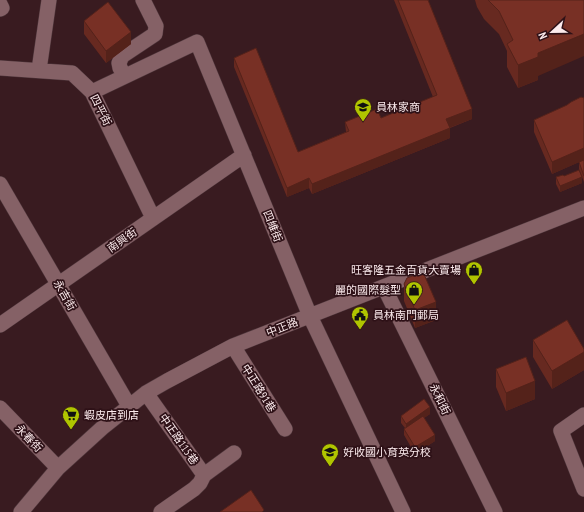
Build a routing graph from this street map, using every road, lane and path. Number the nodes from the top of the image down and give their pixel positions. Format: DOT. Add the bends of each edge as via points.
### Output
graph roads {
  1 [pos="49,0"];
  2 [pos="143,0"];
  3 [pos="0,4"];
  4 [pos="0,9"];
  5 [pos="0,68"];
  6 [pos="39,70"];
  7 [pos="125,76"];
  8 [pos="92,92"];
  9 [pos="244,155"];
  10 [pos="0,184"];
  11 [pos="584,208"];
  12 [pos="153,218"];
  13 [pos="58,284"];
  14 [pos="384,286"];
  15 [pos="310,316"];
  16 [pos="0,325"];
  17 [pos="233,346"];
  18 [pos="146,393"];
  19 [pos="129,406"];
  20 [pos="0,408"];
  21 [pos="584,415"];
  22 [pos="285,429"];
  23 [pos="234,453"];
  24 [pos="58,468"];
  25 [pos="204,475"];
  26 [pos="584,489"];
  27 [pos="21,512"];
  28 [pos="161,512"];
  29 [pos="404,512"];
  30 [pos="496,512"];
  1 -- 6 [label="street"];
  2 -- 7 [label="street" via="156,26 155,34 122,56 119,63"];
  3 -- 4 [label="street"];
  5 -- 6 [label="street, 四平街"];
  6 -- 8 [label="street, 四平街" via="72,73"];
  7 -- 8 [label="street, 四維街"];
  7 -- 9 [label="street, 四維街" via="197,42"];
  8 -- 12 [label="street, 四平街"];
  9 -- 12 [label="street, 南興街"];
  9 -- 15 [label="street, 四維街"];
  10 -- 13 [label="street, 永吉街"];
  11 -- 14 [label="street, 中正路"];
  12 -- 13 [label="street, 南興街"];
  13 -- 16 [label="street, 南興街"];
  13 -- 19 [label="street, 永吉街"];
  14 -- 15 [label="street, 中正路"];
  14 -- 30 [label="street, 永和街"];
  15 -- 17 [label="street, 中正路"];
  15 -- 29 [label="street, 四維街"];
  17 -- 18 [label="street, 中正路"];
  17 -- 22 [label="street, 中正路91巷"];
  18 -- 19 [label="street, 中正路"];
  18 -- 25 [label="street, 中正路115巷"];
  19 -- 24 [label="street, 中正路"];
  20 -- 24 [label="street, 永春街"];
  21 -- 26 [label="street" via="561,430"];
  23 -- 25 [label="street, 中正路115巷"];
  24 -- 27 [label="street, 中正路"];
  25 -- 28 [label="street" via="194,489"];
}
